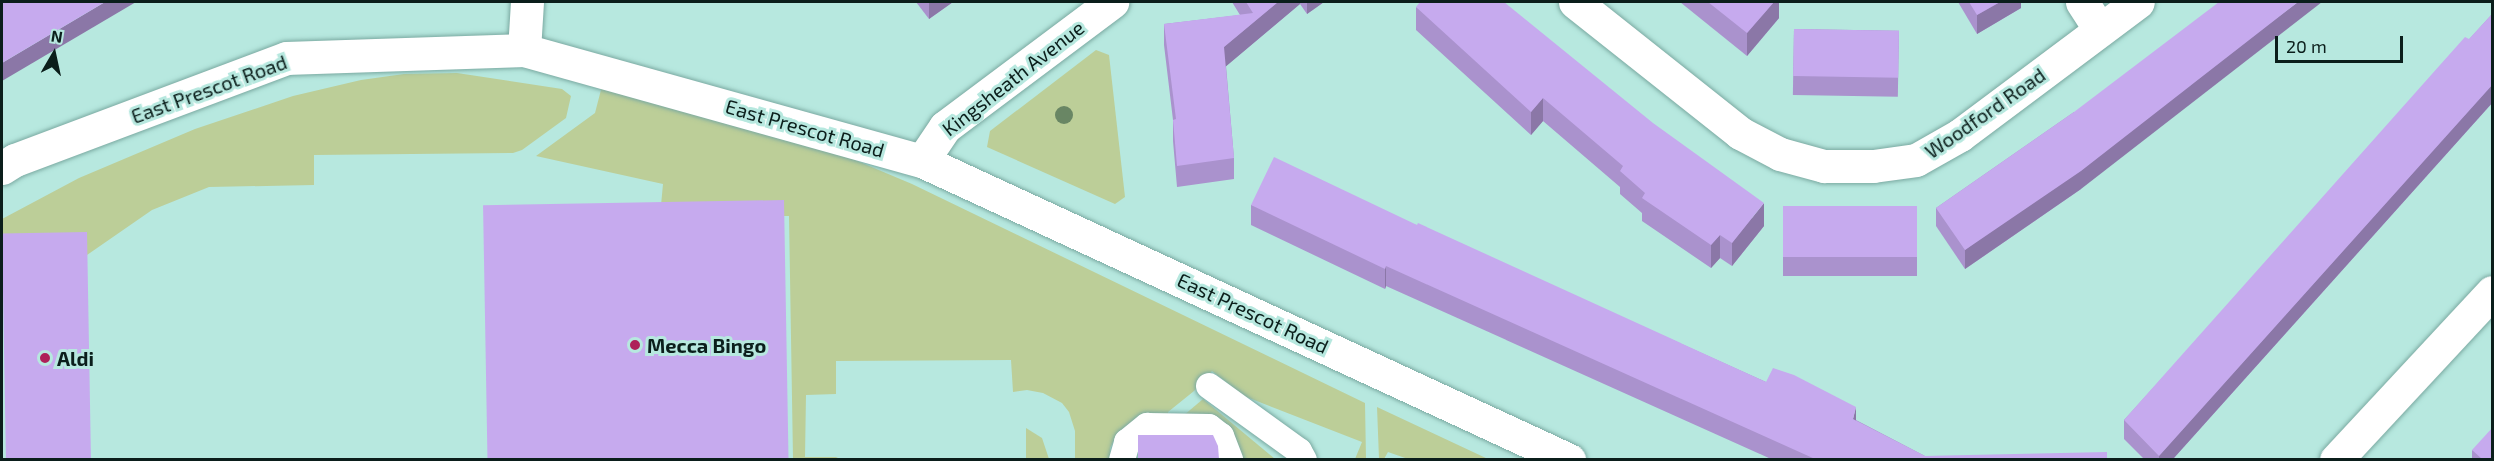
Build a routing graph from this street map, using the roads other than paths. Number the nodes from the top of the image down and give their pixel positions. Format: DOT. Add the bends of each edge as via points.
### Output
graph roads {
  1 [pos="527,2"];
  2 [pos="1112,2"];
  3 [pos="1575,2"];
  4 [pos="2082,2"];
  5 [pos="2138,2"];
  6 [pos="2100,30"];
  7 [pos="524,50"];
  8 [pos="922,161"];
  9 [pos="2,168"];
  10 [pos="2493,292"];
  11 [pos="1209,386"];
  12 [pos="1122,459"];
  13 [pos="1230,459"];
  14 [pos="1304,459"];
  15 [pos="1569,459"];
  16 [pos="2336,459"];
  1 -- 7 [label="street"];
  2 -- 8 [label="street, Kingsheath Avenue" via="945,127"];
  3 -- 6 [label="street, Woodford Road" via="1740,133 1780,154 1824,166 1873,166 1916,160 1960,135"];
  4 -- 6 [label="street"];
  5 -- 6 [label="street, Woodford Road"];
  7 -- 8 [label="street, East Prescot Road"];
  7 -- 9 [label="street, East Prescot Road" via="287,58"];
  8 -- 15 [label="street, East Prescot Road"];
  10 -- 16 [label="street"];
  11 -- 14 [label="lane" via="1299,451"];
  12 -- 13 [label="lane" via="1127,442 1147,426 1209,427 1221,436"];
}
